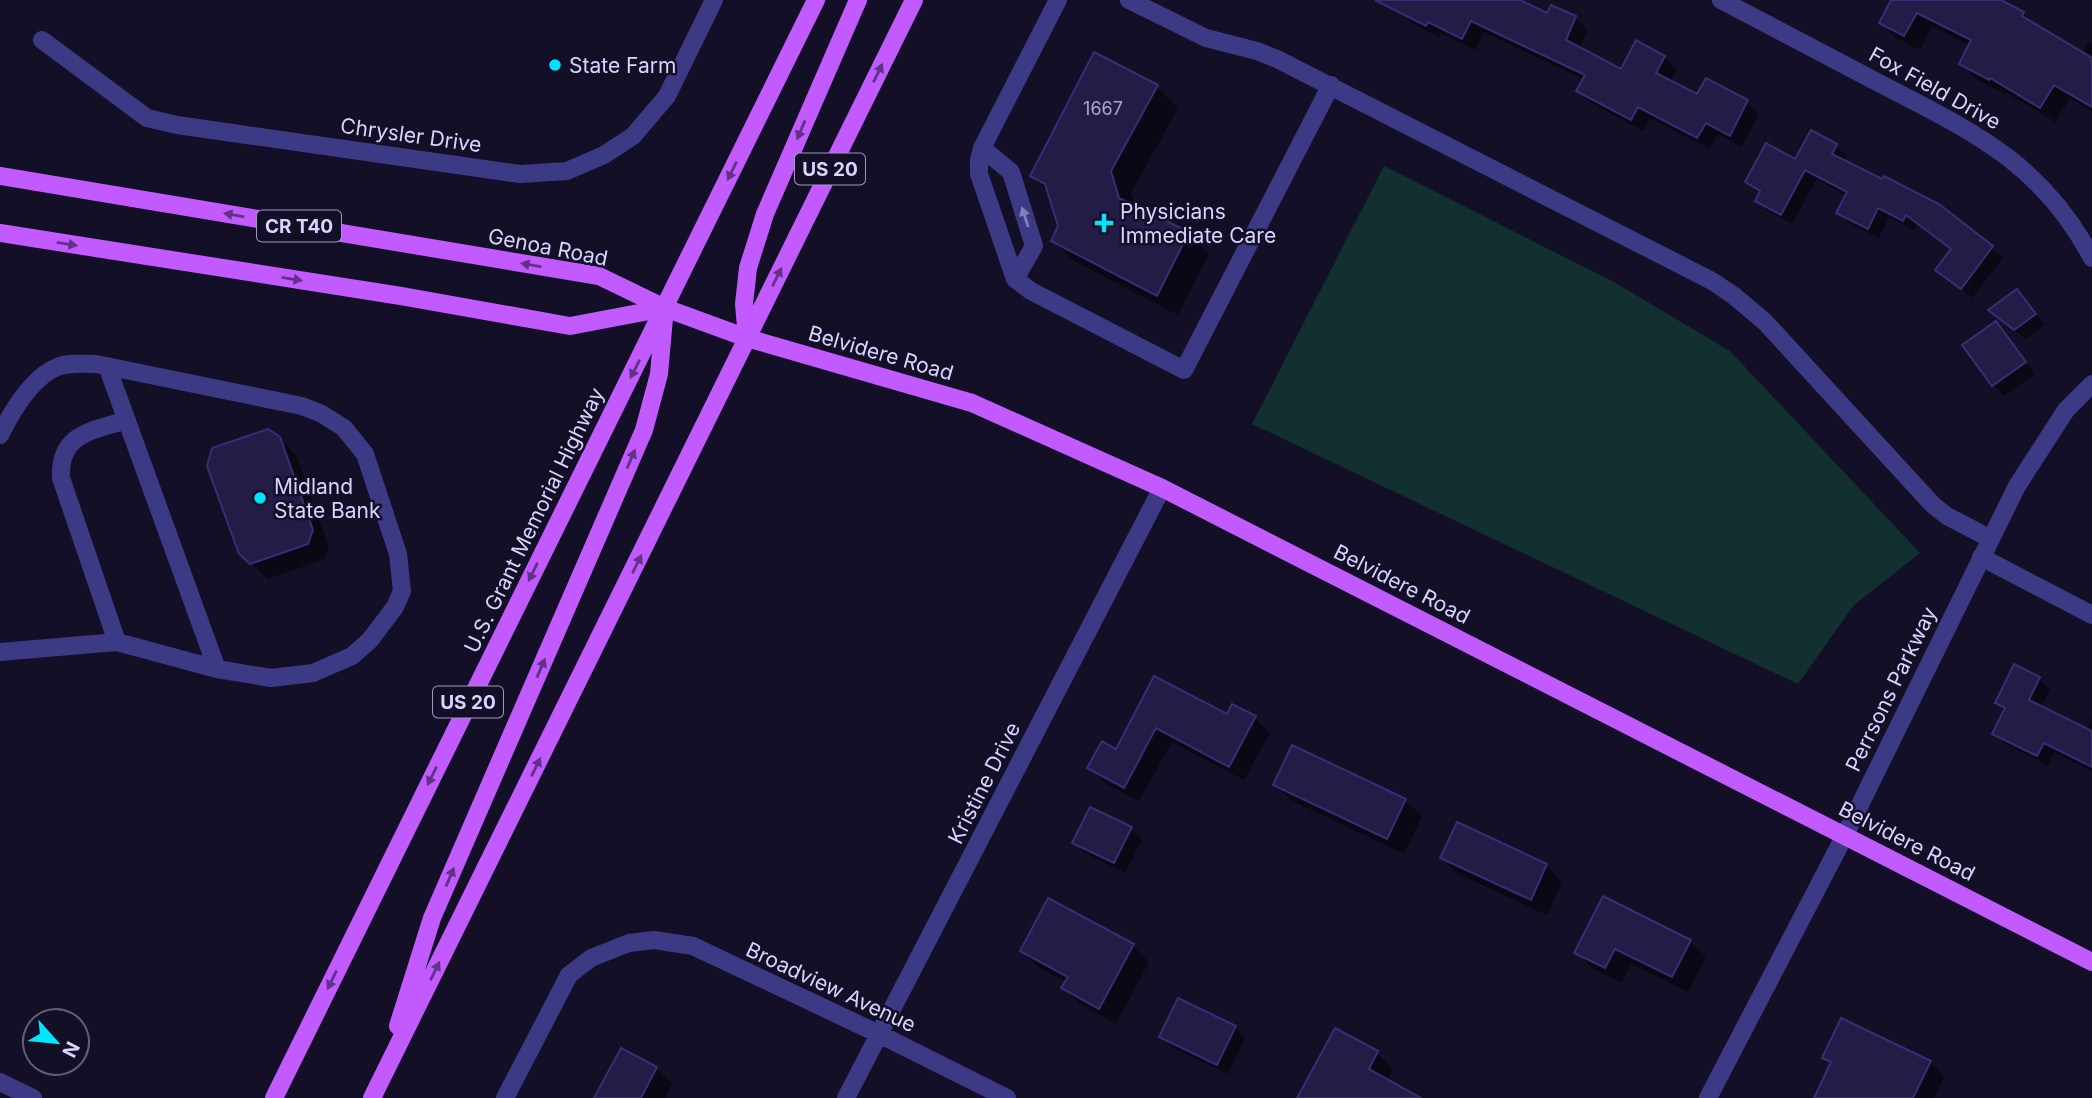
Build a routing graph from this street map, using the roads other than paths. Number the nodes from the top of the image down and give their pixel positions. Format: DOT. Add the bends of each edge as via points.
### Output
graph roads {
  1 [pos="714,0"];
  2 [pos="817,0"];
  3 [pos="858,0"];
  4 [pos="914,0"];
  5 [pos="1058,0"];
  6 [pos="1129,0"];
  7 [pos="1721,0"];
  8 [pos="42,40"];
  9 [pos="1331,85"];
  10 [pos="982,148"];
  11 [pos="0,176"];
  12 [pos="0,233"];
  13 [pos="2092,258"];
  14 [pos="1015,279"];
  15 [pos="665,308"];
  16 [pos="747,338"];
  17 [pos="107,366"];
  18 [pos="2092,384"];
  19 [pos="127,420"];
  20 [pos="0,435"];
  21 [pos="1162,488"];
  22 [pos="1991,539"];
  23 [pos="1981,557"];
  24 [pos="2092,615"];
  25 [pos="117,642"];
  26 [pos="0,651"];
  27 [pos="217,669"];
  28 [pos="1845,835"];
  29 [pos="2092,962"];
  30 [pos="879,1034"];
  31 [pos="380,1080"];
  32 [pos="0,1082"];
  33 [pos="33,1098"];
  34 [pos="274,1098"];
  35 [pos="372,1098"];
  36 [pos="505,1098"];
  37 [pos="846,1098"];
  38 [pos="1007,1098"];
  39 [pos="1708,1098"];
  1 -- 8 [label="street, Chrysler Drive" via="667,96 633,136 568,171 520,174 147,118"];
  2 -- 15 [label="main road, U.S. Grant Memorial Highway / US 20, one-way"];
  3 -- 16 [label="main road, one-way" via="765,214 748,268"];
  16 -- 4 [label="main road, US 20, one-way"];
  5 -- 10 [label="street"];
  6 -- 9 [label="street" via="1206,38 1257,51"];
  7 -- 13 [label="street, Fox Field Drive" via="2007,155 2030,174 2069,220"];
  9 -- 14 [label="street" via="1184,370"];
  9 -- 22 [label="street" via="1733,295 1765,322 1933,505"];
  10 -- 14 [label="street" via="979,174"];
  14 -- 10 [label="street, one-way" via="1034,246 1011,172"];
  15 -- 11 [label="main road, Genoa Road / CR T40, one-way" via="598,276"];
  12 -- 15 [label="main road, one-way" via="570,326"];
  15 -- 16 [label="main road, Belvidere Road"];
  31 -- 15 [label="main road, one-way" via="432,918 644,430 659,374"];
  15 -- 34 [label="main road, U.S. Grant Memorial Highway / US 20, one-way"];
  16 -- 21 [label="main road, Belvidere Road" via="972,403"];
  31 -- 16 [label="main road, US 20, one-way"];
  17 -- 19 [label="street"];
  17 -- 20 [label="street" via="77,363 57,367 25,394"];
  17 -- 27 [label="street" via="302,406 344,428 365,454 401,572 402,591 384,623 352,656 313,673 271,678"];
  18 -- 22 [label="street, Perrsons Parkway" via="2066,410 2038,451"];
  19 -- 25 [label="street" via="71,441 60,464"];
  19 -- 27 [label="street"];
  21 -- 28 [label="main road, Belvidere Road"];
  21 -- 30 [label="street, Kristine Drive"];
  22 -- 23 [label="street, Perrsons Parkway"];
  23 -- 24 [label="street"];
  23 -- 28 [label="street, Perrsons Parkway"];
  25 -- 26 [label="street"];
  25 -- 27 [label="street"];
  28 -- 29 [label="main road, Belvidere Road"];
  28 -- 39 [label="street, Perrsons Parkway"];
  30 -- 36 [label="street, Broadview Avenue" via="693,947 654,940 629,943 591,958 569,975"];
  30 -- 37 [label="street, Kristine Drive"];
  30 -- 38 [label="street, Broadview Avenue"];
  31 -- 35 [label="main road, US 20"];
  32 -- 33 [label="street"];
}
